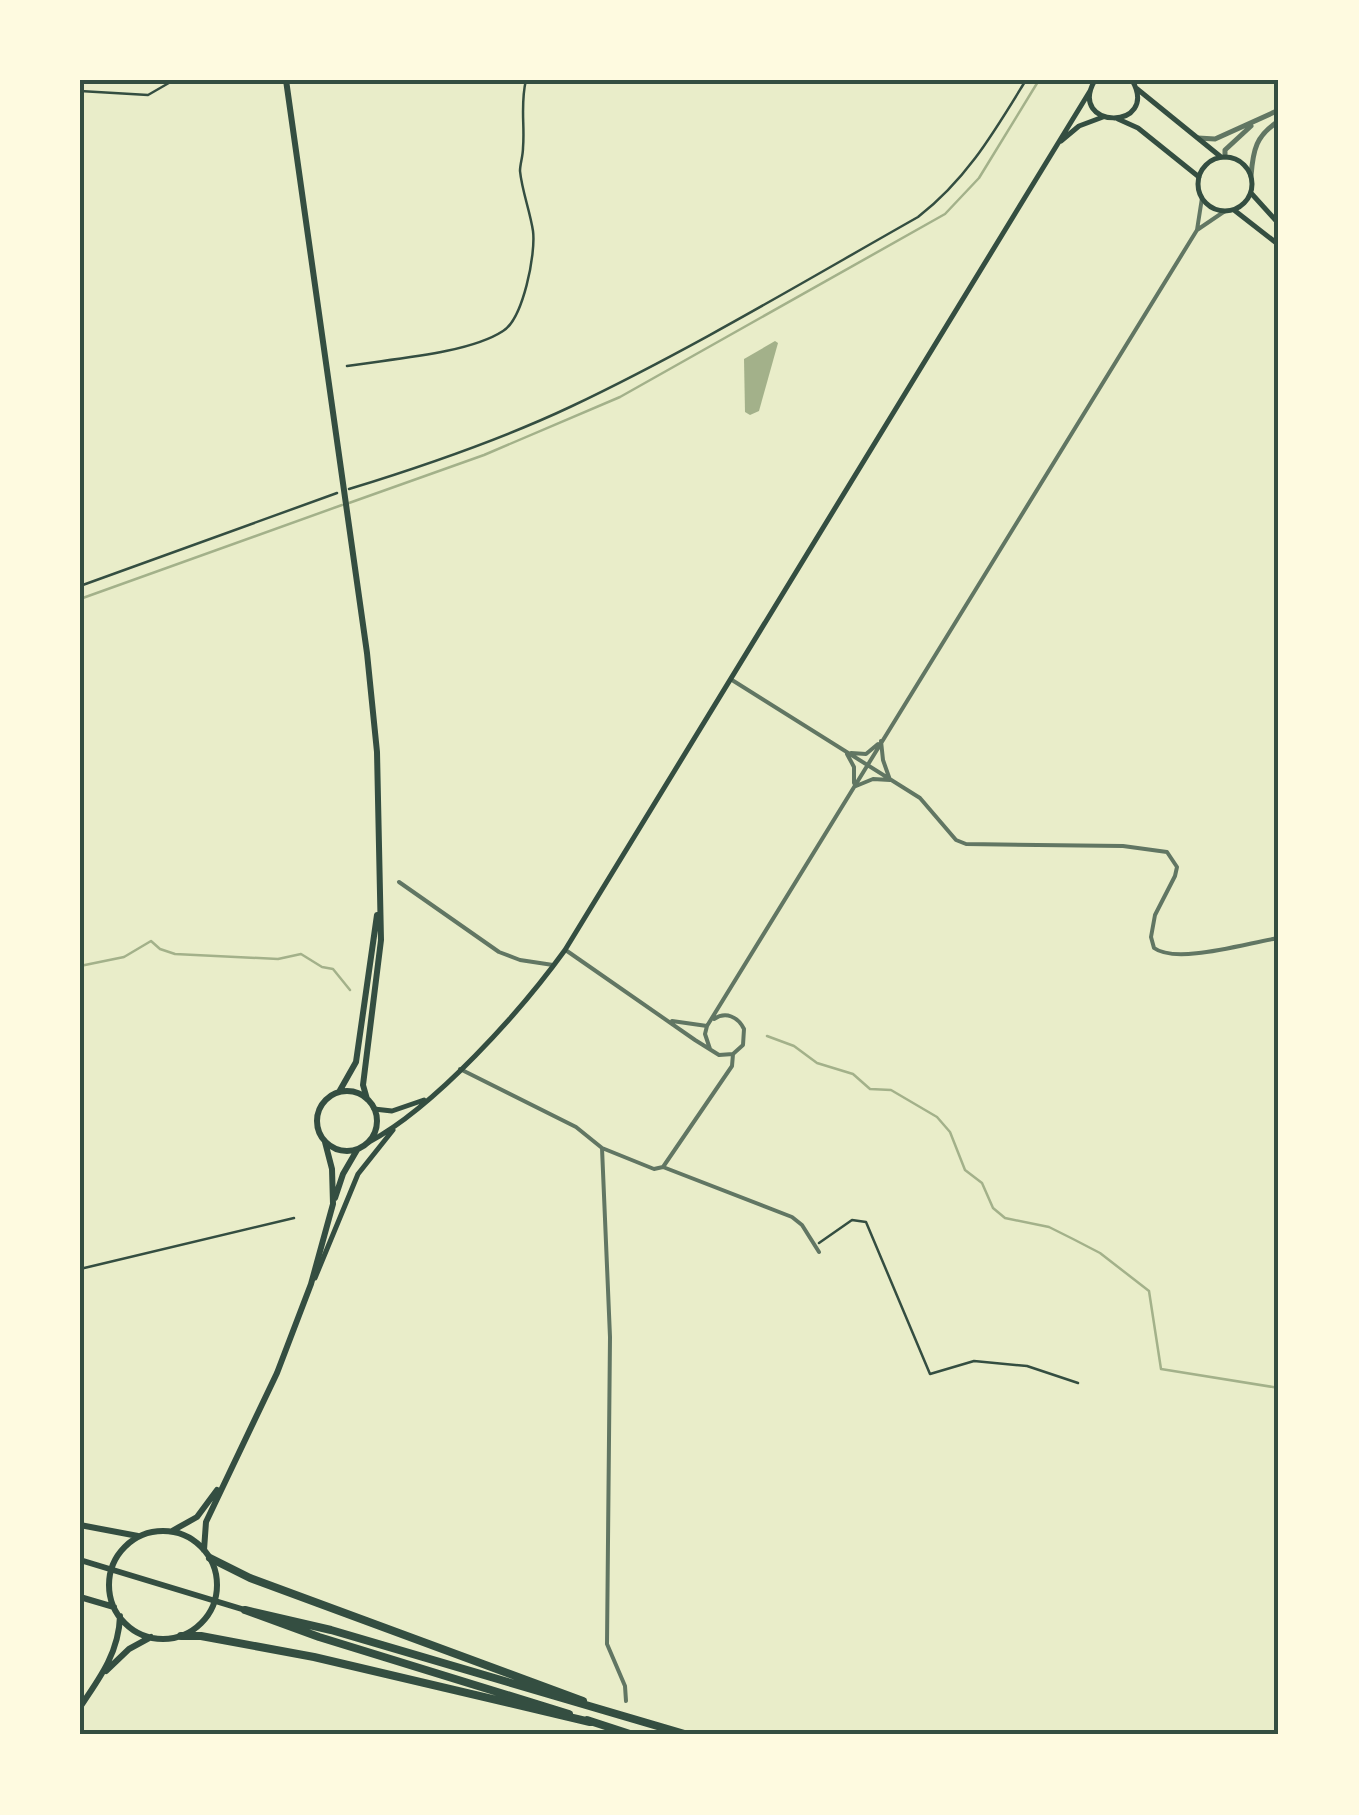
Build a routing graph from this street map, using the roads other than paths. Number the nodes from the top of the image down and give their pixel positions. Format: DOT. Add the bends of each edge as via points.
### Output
graph roads {
  1 [pos="286,80"];
  2 [pos="1132,80"];
  3 [pos="1091,84"];
  4 [pos="1136,88"];
  5 [pos="1279,110"];
  6 [pos="1103,117"];
  7 [pos="1118,119"];
  8 [pos="1279,121"];
  9 [pos="1253,124"];
  10 [pos="1195,138"];
  11 [pos="1059,143"];
  12 [pos="1223,157"];
  13 [pos="1251,176"];
  14 [pos="1200,177"];
  15 [pos="1251,193"];
  16 [pos="1202,198"];
  17 [pos="1234,210"];
  18 [pos="1226,211"];
  19 [pos="1279,224"];
  20 [pos="1197,230"];
  21 [pos="1279,245"];
  22 [pos="732,680"];
  23 [pos="881,741"];
  24 [pos="845,752"];
  25 [pos="866,765"];
  26 [pos="890,780"];
  27 [pos="853,787"];
  28 [pos="398,882"];
  29 [pos="380,894"];
  30 [pos="1279,938"];
  31 [pos="564,950"];
  32 [pos="553,966"];
  33 [pos="726,997"];
  34 [pos="726,1015"];
  35 [pos="667,1020"];
  36 [pos="708,1024"];
  37 [pos="710,1048"];
  38 [pos="733,1054"];
  39 [pos="460,1069"];
  40 [pos="339,1092"];
  41 [pos="367,1099"];
  42 [pos="426,1099"];
  43 [pos="374,1108"];
  44 [pos="395,1128"];
  45 [pos="325,1142"];
  46 [pos="370,1142"];
  47 [pos="602,1148"];
  48 [pos="356,1150"];
  49 [pos="663,1168"];
  50 [pos="334,1204"];
  51 [pos="819,1252"];
  52 [pos="310,1284"];
  53 [pos="224,1482"];
  54 [pos="80,1525"];
  55 [pos="172,1531"];
  56 [pos="139,1536"];
  57 [pos="207,1554"];
  58 [pos="80,1560"];
  59 [pos="80,1597"];
  60 [pos="114,1607"];
  61 [pos="245,1610"];
  62 [pos="120,1616"];
  63 [pos="182,1636"];
  64 [pos="151,1637"];
  65 [pos="102,1676"];
  66 [pos="626,1701"];
  67 [pos="80,1707"];
  68 [pos="605,1710"];
  69 [pos="590,1722"];
  70 [pos="634,1735"];
  71 [pos="688,1735"];
  1 -- 29 [label="main road" via="377,752"];
  2 -- 4 [label="main road"];
  3 -- 6 [label="main road" via="1092,106"];
  3 -- 11 [label="main road"];
  4 -- 7 [label="main road" via="1136,104"];
  4 -- 10 [label="main road"];
  5 -- 9 [label="street"];
  6 -- 7 [label="main road"];
  6 -- 11 [label="main road"];
  7 -- 14 [label="main road"];
  8 -- 13 [label="street" via="1255,144"];
  9 -- 10 [label="street" via="1215,139"];
  9 -- 12 [label="street"];
  10 -- 12 [label="main road"];
  11 -- 22 [label="main road"];
  12 -- 13 [label="main road" via="1241,162"];
  12 -- 14 [label="main road"];
  13 -- 15 [label="main road"];
  14 -- 16 [label="main road"];
  15 -- 17 [label="main road"];
  15 -- 19 [label="main road"];
  16 -- 18 [label="main road"];
  16 -- 20 [label="street"];
  17 -- 18 [label="main road"];
  17 -- 21 [label="main road"];
  18 -- 20 [label="street"];
  20 -- 23 [label="street"];
  22 -- 24 [label="street"];
  22 -- 31 [label="main road"];
  23 -- 24 [label="street" via="866,754"];
  23 -- 25 [label="street"];
  23 -- 26 [label="street"];
  24 -- 25 [label="street"];
  24 -- 27 [label="street" via="854,767"];
  25 -- 26 [label="street"];
  25 -- 27 [label="street"];
  26 -- 27 [label="street"];
  26 -- 30 [label="street" via="920,798 966,844 1168,852 1175,876 1151,937 1161,952"];
  27 -- 33 [label="street"];
  28 -- 32 [label="street" via="499,952"];
  29 -- 40 [label="main road" via="356,1062"];
  29 -- 41 [label="main road"];
  31 -- 32 [label="main road"];
  31 -- 35 [label="street"];
  32 -- 39 [label="main road"];
  33 -- 34 [label="street"];
  33 -- 36 [label="street"];
  34 -- 36 [label="street"];
  34 -- 38 [label="street" via="744,1029 743,1044"];
  35 -- 36 [label="street"];
  35 -- 37 [label="street"];
  36 -- 37 [label="street"];
  37 -- 38 [label="street"];
  38 -- 49 [label="street" via="732,1066"];
  39 -- 42 [label="main road"];
  39 -- 47 [label="street" via="576,1127"];
  40 -- 41 [label="main road"];
  40 -- 45 [label="main road" via="319,1111"];
  41 -- 43 [label="main road"];
  42 -- 43 [label="main road" via="392,1111"];
  42 -- 44 [label="main road"];
  43 -- 46 [label="main road" via="377,1126"];
  44 -- 46 [label="main road"];
  44 -- 52 [label="main road" via="358,1174"];
  45 -- 48 [label="main road"];
  45 -- 50 [label="main road"];
  46 -- 48 [label="main road"];
  47 -- 49 [label="street"];
  47 -- 66 [label="street" via="610,1336 607,1644"];
  48 -- 50 [label="main road"];
  49 -- 51 [label="street" via="792,1216"];
  50 -- 52 [label="main road"];
  52 -- 53 [label="main road"];
  53 -- 55 [label="main road" via="196,1517"];
  53 -- 57 [label="main road" via="206,1522"];
  54 -- 56 [label="main road"];
  55 -- 56 [label="main road"];
  55 -- 57 [label="main road"];
  56 -- 60 [label="main road" via="110,1574"];
  57 -- 63 [label="main road" via="217,1588 214,1604"];
  57 -- 68 [label="highway" via="250,1578"];
  58 -- 61 [label="main road"];
  59 -- 60 [label="main road"];
  60 -- 62 [label="main road"];
  61 -- 68 [label="highway"];
  61 -- 69 [label="highway"];
  62 -- 64 [label="main road"];
  62 -- 65 [label="main road" via="119,1640"];
  63 -- 64 [label="main road"];
  63 -- 69 [label="highway" via="314,1658"];
  64 -- 65 [label="main road"];
  65 -- 67 [label="main road"];
  68 -- 71 [label="highway"];
  69 -- 70 [label="highway"];
}
